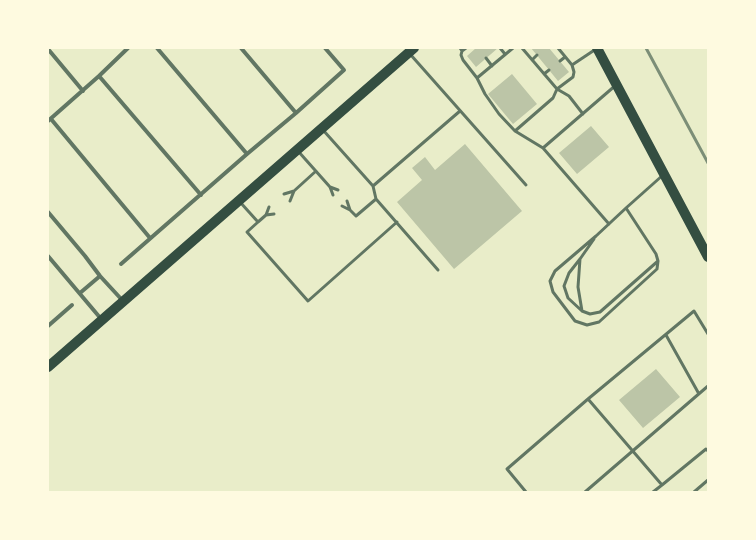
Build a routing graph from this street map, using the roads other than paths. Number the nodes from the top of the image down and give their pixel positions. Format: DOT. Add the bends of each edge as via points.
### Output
graph roads {
  1 [pos="128,48"];
  2 [pos="156,48"];
  3 [pos="241,48"];
  4 [pos="325,48"];
  5 [pos="500,48"];
  6 [pos="513,48"];
  7 [pos="522,48"];
  8 [pos="558,48"];
  9 [pos="598,48"];
  10 [pos="48,49"];
  11 [pos="463,49"];
  12 [pos="412,50"];
  13 [pos="505,54"];
  14 [pos="537,55"];
  15 [pos="565,57"];
  16 [pos="486,58"];
  17 [pos="532,60"];
  18 [pos="560,61"];
  19 [pos="572,65"];
  20 [pos="492,66"];
  21 [pos="549,70"];
  22 [pos="544,74"];
  23 [pos="99,76"];
  24 [pos="478,78"];
  25 [pos="617,84"];
  26 [pos="558,89"];
  27 [pos="83,91"];
  28 [pos="460,111"];
  29 [pos="296,113"];
  30 [pos="583,114"];
  31 [pos="50,120"];
  32 [pos="322,128"];
  33 [pos="515,131"];
  34 [pos="543,148"];
  35 [pos="297,150"];
  36 [pos="247,154"];
  37 [pos="316,171"];
  38 [pos="664,174"];
  39 [pos="373,186"];
  40 [pos="526,186"];
  41 [pos="330,187"];
  42 [pos="338,190"];
  43 [pos="294,192"];
  44 [pos="284,194"];
  45 [pos="201,195"];
  46 [pos="333,195"];
  47 [pos="376,199"];
  48 [pos="238,201"];
  49 [pos="290,201"];
  50 [pos="348,201"];
  51 [pos="342,206"];
  52 [pos="269,207"];
  53 [pos="626,208"];
  54 [pos="350,210"];
  55 [pos="48,212"];
  56 [pos="274,214"];
  57 [pos="266,215"];
  58 [pos="258,222"];
  59 [pos="397,222"];
  60 [pos="609,224"];
  61 [pos="596,236"];
  62 [pos="150,238"];
  63 [pos="48,256"];
  64 [pos="708,257"];
  65 [pos="580,259"];
  66 [pos="658,261"];
  67 [pos="121,264"];
  68 [pos="438,270"];
  69 [pos="100,276"];
  70 [pos="80,293"];
  71 [pos="123,301"];
  72 [pos="72,305"];
  73 [pos="582,311"];
  74 [pos="102,320"];
  75 [pos="48,326"];
  76 [pos="708,334"];
  77 [pos="666,335"];
  78 [pos="48,367"];
  79 [pos="708,386"];
  80 [pos="699,394"];
  81 [pos="588,399"];
  82 [pos="707,450"];
  83 [pos="633,451"];
  84 [pos="708,480"];
  85 [pos="662,485"];
  86 [pos="526,492"];
  87 [pos="585,492"];
  88 [pos="653,492"];
  89 [pos="694,492"];
  1 -- 23 [label="street"];
  2 -- 36 [label="street"];
  3 -- 29 [label="street"];
  4 -- 29 [label="street" via="344,70"];
  5 -- 13 [label="lane"];
  6 -- 13 [label="lane"];
  7 -- 17 [label="lane"];
  8 -- 15 [label="lane"];
  9 -- 19 [label="lane"];
  9 -- 25 [label="main road"];
  10 -- 27 [label="street"];
  11 -- 24 [label="lane" via="463,60"];
  12 -- 28 [label="lane"];
  12 -- 32 [label="main road"];
  13 -- 20 [label="lane"];
  14 -- 17 [label="lane"];
  15 -- 18 [label="lane"];
  15 -- 19 [label="lane"];
  16 -- 20 [label="lane"];
  17 -- 22 [label="lane"];
  19 -- 26 [label="lane" via="573,77"];
  20 -- 24 [label="lane"];
  21 -- 22 [label="lane"];
  22 -- 26 [label="lane"];
  23 -- 27 [label="street"];
  23 -- 45 [label="street"];
  24 -- 33 [label="lane" via="485,94"];
  25 -- 30 [label="lane"];
  25 -- 38 [label="main road"];
  26 -- 30 [label="lane" via="569,96"];
  26 -- 33 [label="lane" via="553,98"];
  27 -- 31 [label="street"];
  28 -- 39 [label="lane"];
  28 -- 40 [label="lane"];
  29 -- 36 [label="street"];
  30 -- 34 [label="lane"];
  31 -- 62 [label="street"];
  32 -- 35 [label="main road"];
  32 -- 39 [label="lane"];
  33 -- 34 [label="lane"];
  34 -- 60 [label="lane"];
  35 -- 37 [label="lane"];
  35 -- 48 [label="main road"];
  36 -- 45 [label="street"];
  37 -- 41 [label="lane"];
  37 -- 43 [label="lane"];
  38 -- 53 [label="lane"];
  38 -- 64 [label="main road"];
  39 -- 47 [label="lane"];
  41 -- 42 [label="lane"];
  41 -- 46 [label="lane"];
  43 -- 44 [label="lane"];
  43 -- 49 [label="lane"];
  45 -- 62 [label="street"];
  47 -- 54 [label="lane" via="356,216"];
  47 -- 59 [label="lane"];
  48 -- 58 [label="lane"];
  48 -- 71 [label="main road"];
  50 -- 54 [label="lane"];
  51 -- 54 [label="lane"];
  52 -- 57 [label="lane"];
  53 -- 60 [label="lane"];
  53 -- 66 [label="lane"];
  55 -- 69 [label="street"];
  56 -- 57 [label="lane"];
  57 -- 58 [label="lane"];
  58 -- 59 [label="lane" via="247,232 308,300"];
  59 -- 68 [label="lane"];
  60 -- 61 [label="lane"];
  61 -- 65 [label="lane"];
  61 -- 66 [label="lane" via="556,271 550,281 552,292 575,321 587,325 598,322 657,269"];
  62 -- 67 [label="street"];
  63 -- 70 [label="street"];
  65 -- 73 [label="lane" via="578,287"];
  65 -- 73 [label="lane" via="569,273 564,286 568,298"];
  66 -- 73 [label="lane" via="600,312 590,314"];
  69 -- 70 [label="street"];
  69 -- 71 [label="street"];
  70 -- 74 [label="street"];
  71 -- 74 [label="main road"];
  72 -- 75 [label="street"];
  74 -- 78 [label="main road"];
  76 -- 77 [label="lane" via="694,311"];
  77 -- 80 [label="lane"];
  77 -- 81 [label="lane"];
  79 -- 80 [label="lane"];
  80 -- 83 [label="lane"];
  81 -- 83 [label="lane"];
  81 -- 86 [label="lane" via="507,469"];
  82 -- 85 [label="lane"];
  83 -- 85 [label="lane"];
  83 -- 87 [label="lane"];
  84 -- 89 [label="lane"];
  85 -- 88 [label="lane"];
}
